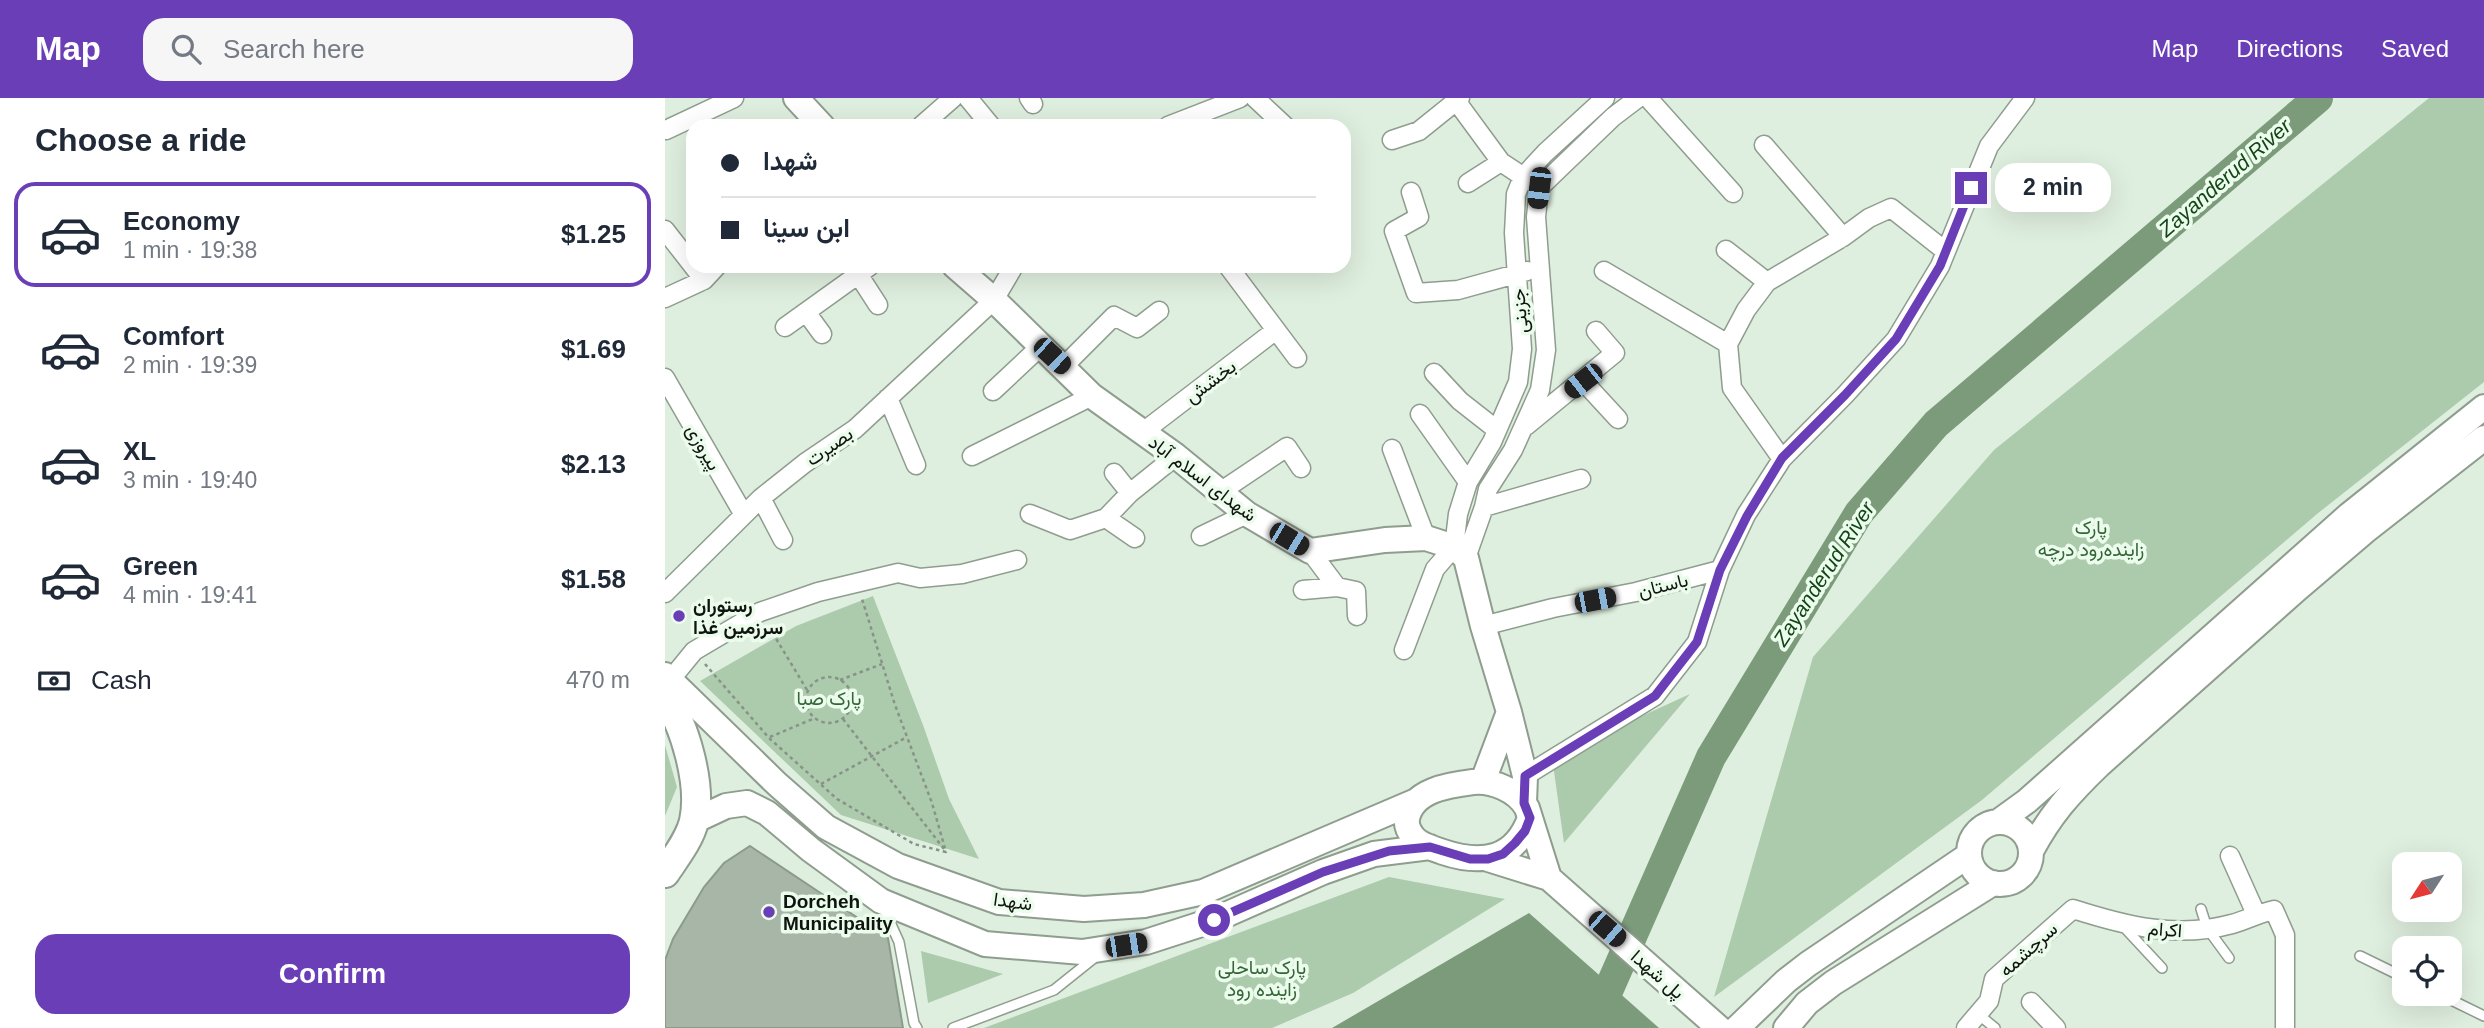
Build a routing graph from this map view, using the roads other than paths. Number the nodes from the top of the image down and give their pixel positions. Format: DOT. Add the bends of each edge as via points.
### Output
graph roads {
  1 [pos="734,98"];
  2 [pos="796,98"];
  3 [pos="953,98"];
  4 [pos="968,98"];
  5 [pos="1240,98"];
  6 [pos="1255,98"];
  7 [pos="1605,98"];
  8 [pos="1638,98"];
  9 [pos="1649,98"];
  10 [pos="2025,98"];
  11 [pos="1457,99"];
  12 [pos="689,119"];
  13 [pos="812,119"];
  14 [pos="928,119"];
  15 [pos="985,119"];
  16 [pos="1186,119"];
  17 [pos="1278,119"];
  18 [pos="686,121"];
  19 [pos="666,130"];
  20 [pos="1392,139"];
  21 [pos="1764,145"];
  22 [pos="1501,162"];
  23 [pos="1523,177"];
  24 [pos="1468,183"];
  25 [pos="1539,188"];
  26 [pos="1411,192"];
  27 [pos="1733,193"];
  28 [pos="665,230"];
  29 [pos="1843,237"];
  30 [pos="1726,250"];
  31 [pos="1944,250"];
  32 [pos="686,257"];
  33 [pos="1538,269"];
  34 [pos="1604,271"];
  35 [pos="699,273"];
  36 [pos="710,273"];
  37 [pos="860,273"];
  38 [pos="865,273"];
  39 [pos="963,273"];
  40 [pos="1010,273"];
  41 [pos="1233,273"];
  42 [pos="1516,274"];
  43 [pos="704,280"];
  44 [pos="1767,282"];
  45 [pos="665,298"];
  46 [pos="994,300"];
  47 [pos="879,305"];
  48 [pos="1160,311"];
  49 [pos="806,312"];
  50 [pos="785,327"];
  51 [pos="1276,330"];
  52 [pos="1597,331"];
  53 [pos="822,334"];
  54 [pos="1728,344"];
  55 [pos="1041,346"];
  56 [pos="1522,349"];
  57 [pos="1546,349"];
  58 [pos="1297,358"];
  59 [pos="1063,367"];
  60 [pos="1434,373"];
  61 [pos="665,378"];
  62 [pos="1583,381"];
  63 [pos="993,391"];
  64 [pos="1092,396"];
  65 [pos="888,398"];
  66 [pos="2484,407"];
  67 [pos="1420,414"];
  68 [pos="1618,419"];
  69 [pos="1525,427"];
  70 [pos="1497,430"];
  71 [pos="1143,432"];
  72 [pos="2484,438"];
  73 [pos="1392,449"];
  74 [pos="972,456"];
  75 [pos="1176,456"];
  76 [pos="1782,458"];
  77 [pos="916,465"];
  78 [pos="1301,468"];
  79 [pos="1114,473"];
  80 [pos="1581,479"];
  81 [pos="1468,482"];
  82 [pos="1220,492"];
  83 [pos="1130,493"];
  84 [pos="761,498"];
  85 [pos="1484,507"];
  86 [pos="1030,514"];
  87 [pos="1247,514"];
  88 [pos="744,515"];
  89 [pos="1106,518"];
  90 [pos="1201,536"];
  91 [pos="1135,538"];
  92 [pos="1426,538"];
  93 [pos="783,540"];
  94 [pos="1310,551"];
  95 [pos="1460,553"];
  96 [pos="1017,559"];
  97 [pos="1720,570"];
  98 [pos="1337,587"];
  99 [pos="1303,590"];
  100 [pos="665,593"];
  101 [pos="1357,616"];
  102 [pos="1483,626"];
  103 [pos="1404,650"];
  104 [pos="667,683"];
  105 [pos="1509,712"];
  106 [pos="1525,776"];
  107 [pos="1483,781"];
  108 [pos="1416,801"];
  109 [pos="1527,810"];
  110 [pos="694,821"];
  111 [pos="1998,822"];
  112 [pos="1430,847"];
  113 [pos="2031,851"];
  114 [pos="1969,855"];
  115 [pos="2230,856"];
  116 [pos="1488,859"];
  117 [pos="665,873"];
  118 [pos="1549,878"];
  119 [pos="1993,883"];
  120 [pos="881,901"];
  121 [pos="2073,909"];
  122 [pos="2201,909"];
  123 [pos="2256,914"];
  124 [pos="2121,924"];
  125 [pos="2207,928"];
  126 [pos="1105,948"];
  127 [pos="2360,956"];
  128 [pos="2229,958"];
  129 [pos="2162,968"];
  130 [pos="2392,972"];
  131 [pos="2031,1002"];
  132 [pos="2462,1005"];
  133 [pos="2484,1016"];
  134 [pos="1711,1021"];
  135 [pos="1972,1021"];
  136 [pos="917,1028"];
  137 [pos="953,1028"];
  138 [pos="1737,1028"];
  139 [pos="1786,1028"];
  140 [pos="1995,1028"];
  141 [pos="2056,1028"];
  142 [pos="2285,1028"];
  1 -- 12 [label="street"];
  2 -- 13 [label="street"];
  3 -- 14 [label="street"];
  4 -- 15 [label="street"];
  5 -- 16 [label="street"];
  6 -- 17 [label="street"];
  7 -- 23 [label="street, جزینی"];
  8 -- 25 [label="street"];
  9 -- 27 [label="street"];
  10 -- 31 [label="street" via="1989,146"];
  11 -- 20 [label="street" via="1419,131"];
  11 -- 22 [label="street"];
  18 -- 19 [label="street"];
  21 -- 29 [label="street"];
  22 -- 23 [label="street"];
  22 -- 24 [label="street"];
  23 -- 25 [label="street"];
  23 -- 42 [label="street, جزینی" via="1516,194"];
  25 -- 33 [label="street"];
  26 -- 42 [label="street" via="1419,217 1394,230 1416,293 1458,290"];
  28 -- 32 [label="street"];
  29 -- 31 [label="street" via="1891,208"];
  29 -- 44 [label="street"];
  30 -- 44 [label="street"];
  31 -- 76 [label="street" via="1940,266 1896,339"];
  33 -- 42 [label="street"];
  33 -- 57 [label="street"];
  34 -- 54 [label="street"];
  35 -- 43 [label="street"];
  36 -- 43 [label="street"];
  37 -- 49 [label="street"];
  38 -- 47 [label="street"];
  39 -- 46 [label="street, شهدای اسلام آباد"];
  40 -- 46 [label="street, بصیرت"];
  41 -- 51 [label="street"];
  42 -- 56 [label="street, جزینی"];
  43 -- 45 [label="street"];
  44 -- 54 [label="street" via="1745,310"];
  46 -- 55 [label="street, شهدای اسلام آباد"];
  46 -- 65 [label="street, بصیرت"];
  48 -- 59 [label="street" via="1137,328 1114,316"];
  49 -- 50 [label="street"];
  49 -- 53 [label="street"];
  51 -- 58 [label="street"];
  51 -- 71 [label="street, بخشش"];
  52 -- 62 [label="street" via="1615,353"];
  54 -- 76 [label="street" via="1732,388"];
  55 -- 59 [label="street, شهدای اسلام آباد"];
  55 -- 63 [label="street"];
  56 -- 57 [label="street"];
  56 -- 70 [label="street, جزینی" via="1518,382"];
  57 -- 69 [label="street" via="1540,390"];
  59 -- 64 [label="street, شهدای اسلام آباد"];
  60 -- 70 [label="street"];
  61 -- 88 [label="street, پیروزی"];
  62 -- 68 [label="street"];
  62 -- 69 [label="street"];
  64 -- 71 [label="street, شهدای اسلام آباد"];
  64 -- 74 [label="street"];
  65 -- 77 [label="street"];
  65 -- 84 [label="street, بصیرت" via="855,429"];
  66 -- 111 [label="street" via="2349,515 2027,802"];
  67 -- 81 [label="street"];
  69 -- 85 [label="street" via="1488,489"];
  70 -- 81 [label="street, جزینی"];
  71 -- 75 [label="street, شهدای اسلام آباد"];
  72 -- 113 [label="street" via="2365,531 2099,765 2047,821"];
  73 -- 92 [label="street"];
  75 -- 82 [label="street, شهدای اسلام آباد"];
  75 -- 83 [label="street"];
  76 -- 97 [label="street"];
  78 -- 82 [label="street" via="1287,447"];
  79 -- 83 [label="street"];
  80 -- 85 [label="street"];
  81 -- 95 [label="street, جزینی" via="1458,514"];
  82 -- 87 [label="street, شهدای اسلام آباد"];
  83 -- 89 [label="street"];
  84 -- 88 [label="street, بصیرت"];
  84 -- 93 [label="street"];
  85 -- 95 [label="street"];
  86 -- 89 [label="street" via="1070,530"];
  87 -- 90 [label="street"];
  87 -- 94 [label="street, شهدای اسلام آباد"];
  88 -- 100 [label="street, بصیرت"];
  89 -- 91 [label="street"];
  92 -- 94 [label="street"];
  92 -- 95 [label="street"];
  94 -- 98 [label="street"];
  95 -- 102 [label="street"];
  95 -- 103 [label="street" via="1435,569"];
  96 -- 104 [label="street" via="962,574 920,578 898,573 760,612 694,651"];
  97 -- 102 [label="street, باستان"];
  97 -- 106 [label="street" via="1697,642 1655,696"];
  98 -- 99 [label="street"];
  98 -- 101 [label="street" via="1356,591"];
  102 -- 105 [label="street"];
  104 -- 108 [label="street, شهدا" via="826,827 898,866 999,902 1084,909 1144,905 1203,892"];
  104 -- 110 [label="main road" via="689,746"];
  105 -- 106 [label="street"];
  105 -- 107 [label="street"];
  106 -- 109 [label="street"];
  107 -- 108 [label="street" via="1448,785"];
  107 -- 109 [label="street" via="1497,783"];
  108 -- 112 [label="street" via="1406,825 1418,842"];
  109 -- 116 [label="street" via="1525,831 1503,854"];
  109 -- 118 [label="street"];
  110 -- 117 [label="main road"];
  110 -- 120 [label="street" via="726,806 747,803 767,813"];
  111 -- 113 [label="street" via="2017,827"];
  111 -- 114 [label="street" via="1980,830"];
  112 -- 116 [label="street"];
  112 -- 126 [label="street" via="1374,854 1214,920 1146,942"];
  113 -- 119 [label="street" via="2020,877"];
  114 -- 119 [label="street" via="1976,873"];
  114 -- 138 [label="street" via="1808,964"];
  115 -- 123 [label="street"];
  116 -- 118 [label="street"];
  118 -- 134 [label="street, پل شهدا"];
  119 -- 139 [label="street" via="1833,983 1807,1003"];
  120 -- 126 [label="street" via="985,944 1082,952"];
  120 -- 136 [label="lane" via="899,942"];
  121 -- 124 [label="street, اکرام"];
  121 -- 135 [label="street, سرچشمه" via="1994,979 1989,1001"];
  122 -- 125 [label="lane"];
  123 -- 125 [label="street, اکرام"];
  123 -- 142 [label="street" via="2274,910 2285,935"];
  124 -- 125 [label="street, اکرام" via="2150,930"];
  124 -- 129 [label="lane"];
  125 -- 128 [label="lane"];
  126 -- 137 [label="lane" via="1054,990"];
  127 -- 130 [label="lane"];
  131 -- 141 [label="street"];
  132 -- 133 [label="lane"];
  135 -- 140 [label="lane"];
}
